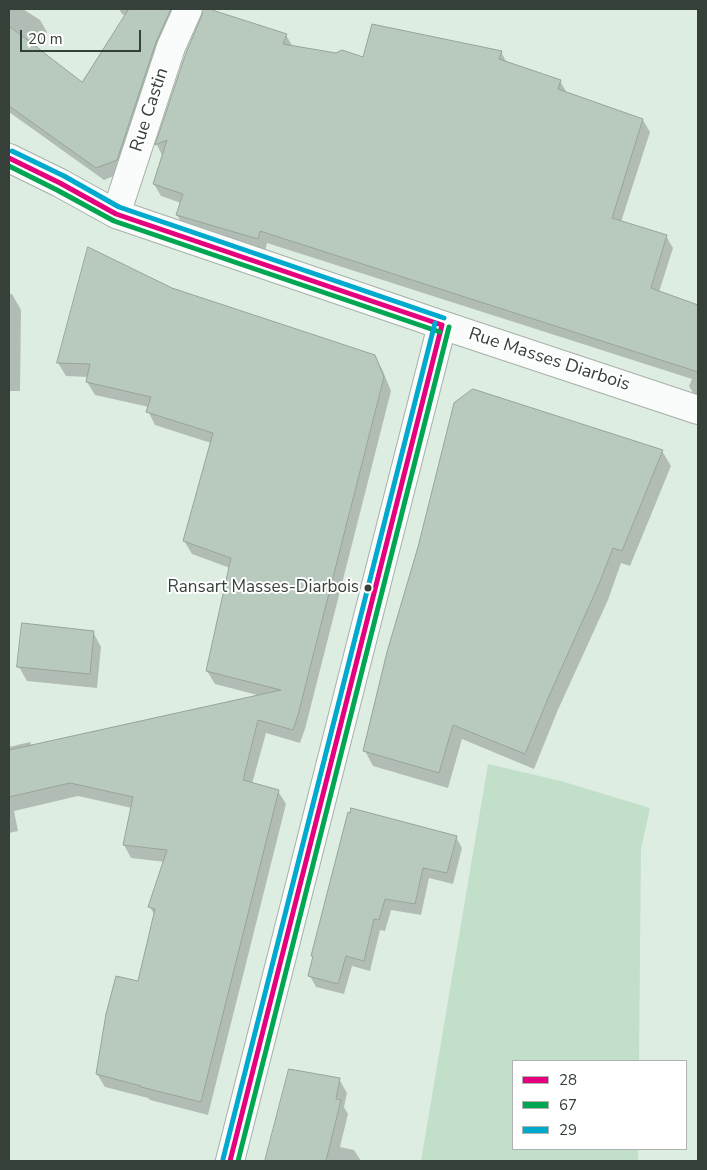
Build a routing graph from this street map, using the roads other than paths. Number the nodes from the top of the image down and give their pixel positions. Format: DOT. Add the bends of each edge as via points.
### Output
graph roads {
  1 [pos="188,9"];
  2 [pos="9,158"];
  3 [pos="116,214"];
  4 [pos="442,325"];
  5 [pos="698,410"];
  6 [pos="230,1161"];
  1 -- 3 [label="street, Rue Castin" via="171,46"];
  2 -- 3 [label="street, Rue Masses Diarbois"];
  3 -- 4 [label="street, Rue Masses Diarbois"];
  4 -- 5 [label="street, Rue Masses Diarbois"];
  4 -- 6 [label="street"];
}
